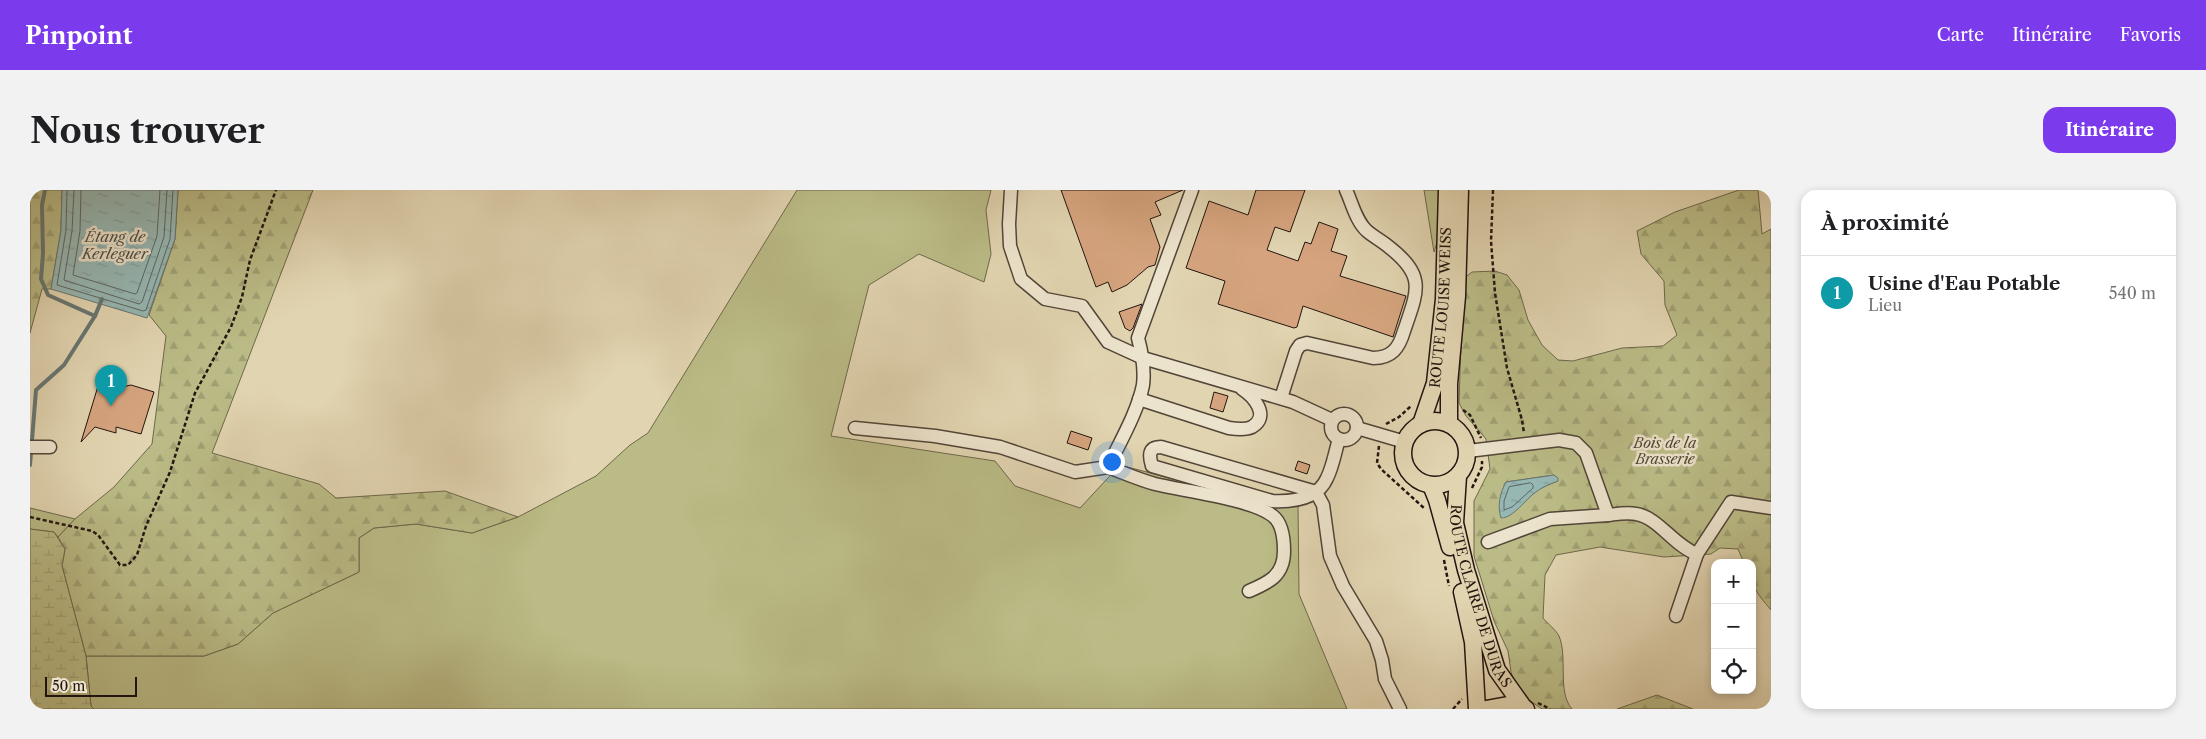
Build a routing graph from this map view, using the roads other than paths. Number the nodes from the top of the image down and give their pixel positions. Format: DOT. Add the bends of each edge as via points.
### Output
graph roads {
  1 [pos="1012,190"];
  2 [pos="1192,190"];
  3 [pos="1346,190"];
  4 [pos="1447,190"];
  5 [pos="1460,190"];
  6 [pos="1143,358"];
  7 [pos="1238,386"];
  8 [pos="1139,399"];
  9 [pos="1287,400"];
  10 [pos="1332,420"];
  11 [pos="1420,424"];
  12 [pos="1449,424"];
  13 [pos="855,428"];
  14 [pos="1357,428"];
  15 [pos="1340,439"];
  16 [pos="1405,442"];
  17 [pos="30,447"];
  18 [pos="50,447"];
  19 [pos="1468,451"];
  20 [pos="1108,467"];
  21 [pos="1458,476"];
  22 [pos="1431,485"];
  23 [pos="1316,492"];
  24 [pos="1771,508"];
  25 [pos="1608,515"];
  26 [pos="1488,542"];
  27 [pos="1697,554"];
  28 [pos="1249,591"];
  29 [pos="1676,616"];
  30 [pos="1400,709"];
  31 [pos="1478,709"];
  32 [pos="1486,709"];
  33 [pos="1525,709"];
  1 -- 6 [label="street" via="1010,246 1022,279 1045,299 1082,306 1108,342"];
  2 -- 6 [label="street" via="1138,338"];
  3 -- 9 [label="street" via="1360,223 1410,266 1416,278 1416,295 1400,342 1394,352 1383,358 1307,343 1300,345 1296,351"];
  4 -- 11 [label="main road, ROUTE LOUISE WEISS" via="1444,298 1435,383"];
  5 -- 12 [label="main road, ROUTE LOUISE WEISS" via="1458,296 1449,384"];
  6 -- 7 [label="street"];
  6 -- 8 [label="street" via="1143,384"];
  7 -- 8 [label="street" via="1258,403 1258,421 1252,427 1229,428"];
  7 -- 9 [label="street"];
  8 -- 20 [label="street"];
  9 -- 10 [label="street"];
  10 -- 14 [label="street" via="1338,414 1347,414 1354,419"];
  10 -- 15 [label="street" via="1332,433"];
  11 -- 12 [label="main road" via="1435,421"];
  11 -- 16 [label="main road"];
  12 -- 19 [label="main road" via="1460,432"];
  13 -- 20 [label="street" via="1000,447 1075,472"];
  14 -- 15 [label="street" via="1349,439"];
  14 -- 16 [label="street"];
  15 -- 23 [label="street" via="1327,478"];
  16 -- 22 [label="main road" via="1404,458 1410,473"];
  17 -- 18 [label="street"];
  19 -- 21 [label="main road" via="1466,464"];
  19 -- 25 [label="street" via="1559,440 1576,443 1586,452"];
  20 -- 28 [label="street" via="1153,483 1249,505 1273,516 1281,526 1284,553 1279,572 1271,581"];
  21 -- 22 [label="main road" via="1445,484"];
  21 -- 33 [label="main road, ROUTE CLAIRE DE DURAS" via="1455,523 1466,570 1497,670"];
  22 -- 31 [label="main road, ROUTE CLAIRE DE DURAS" via="1468,618"];
  23 -- 23 [label="street" via="1162,447 1151,450 1149,457 1152,466 1272,501 1287,502"];
  23 -- 30 [label="street" via="1323,505 1330,556 1343,586 1376,641 1385,679"];
  24 -- 27 [label="street" via="1731,502"];
  25 -- 26 [label="street" via="1550,518"];
  25 -- 27 [label="street" via="1636,514 1653,521 1684,549"];
  27 -- 29 [label="street"];
  32 -- 33 [label="main road" via="1508,706"];
}
